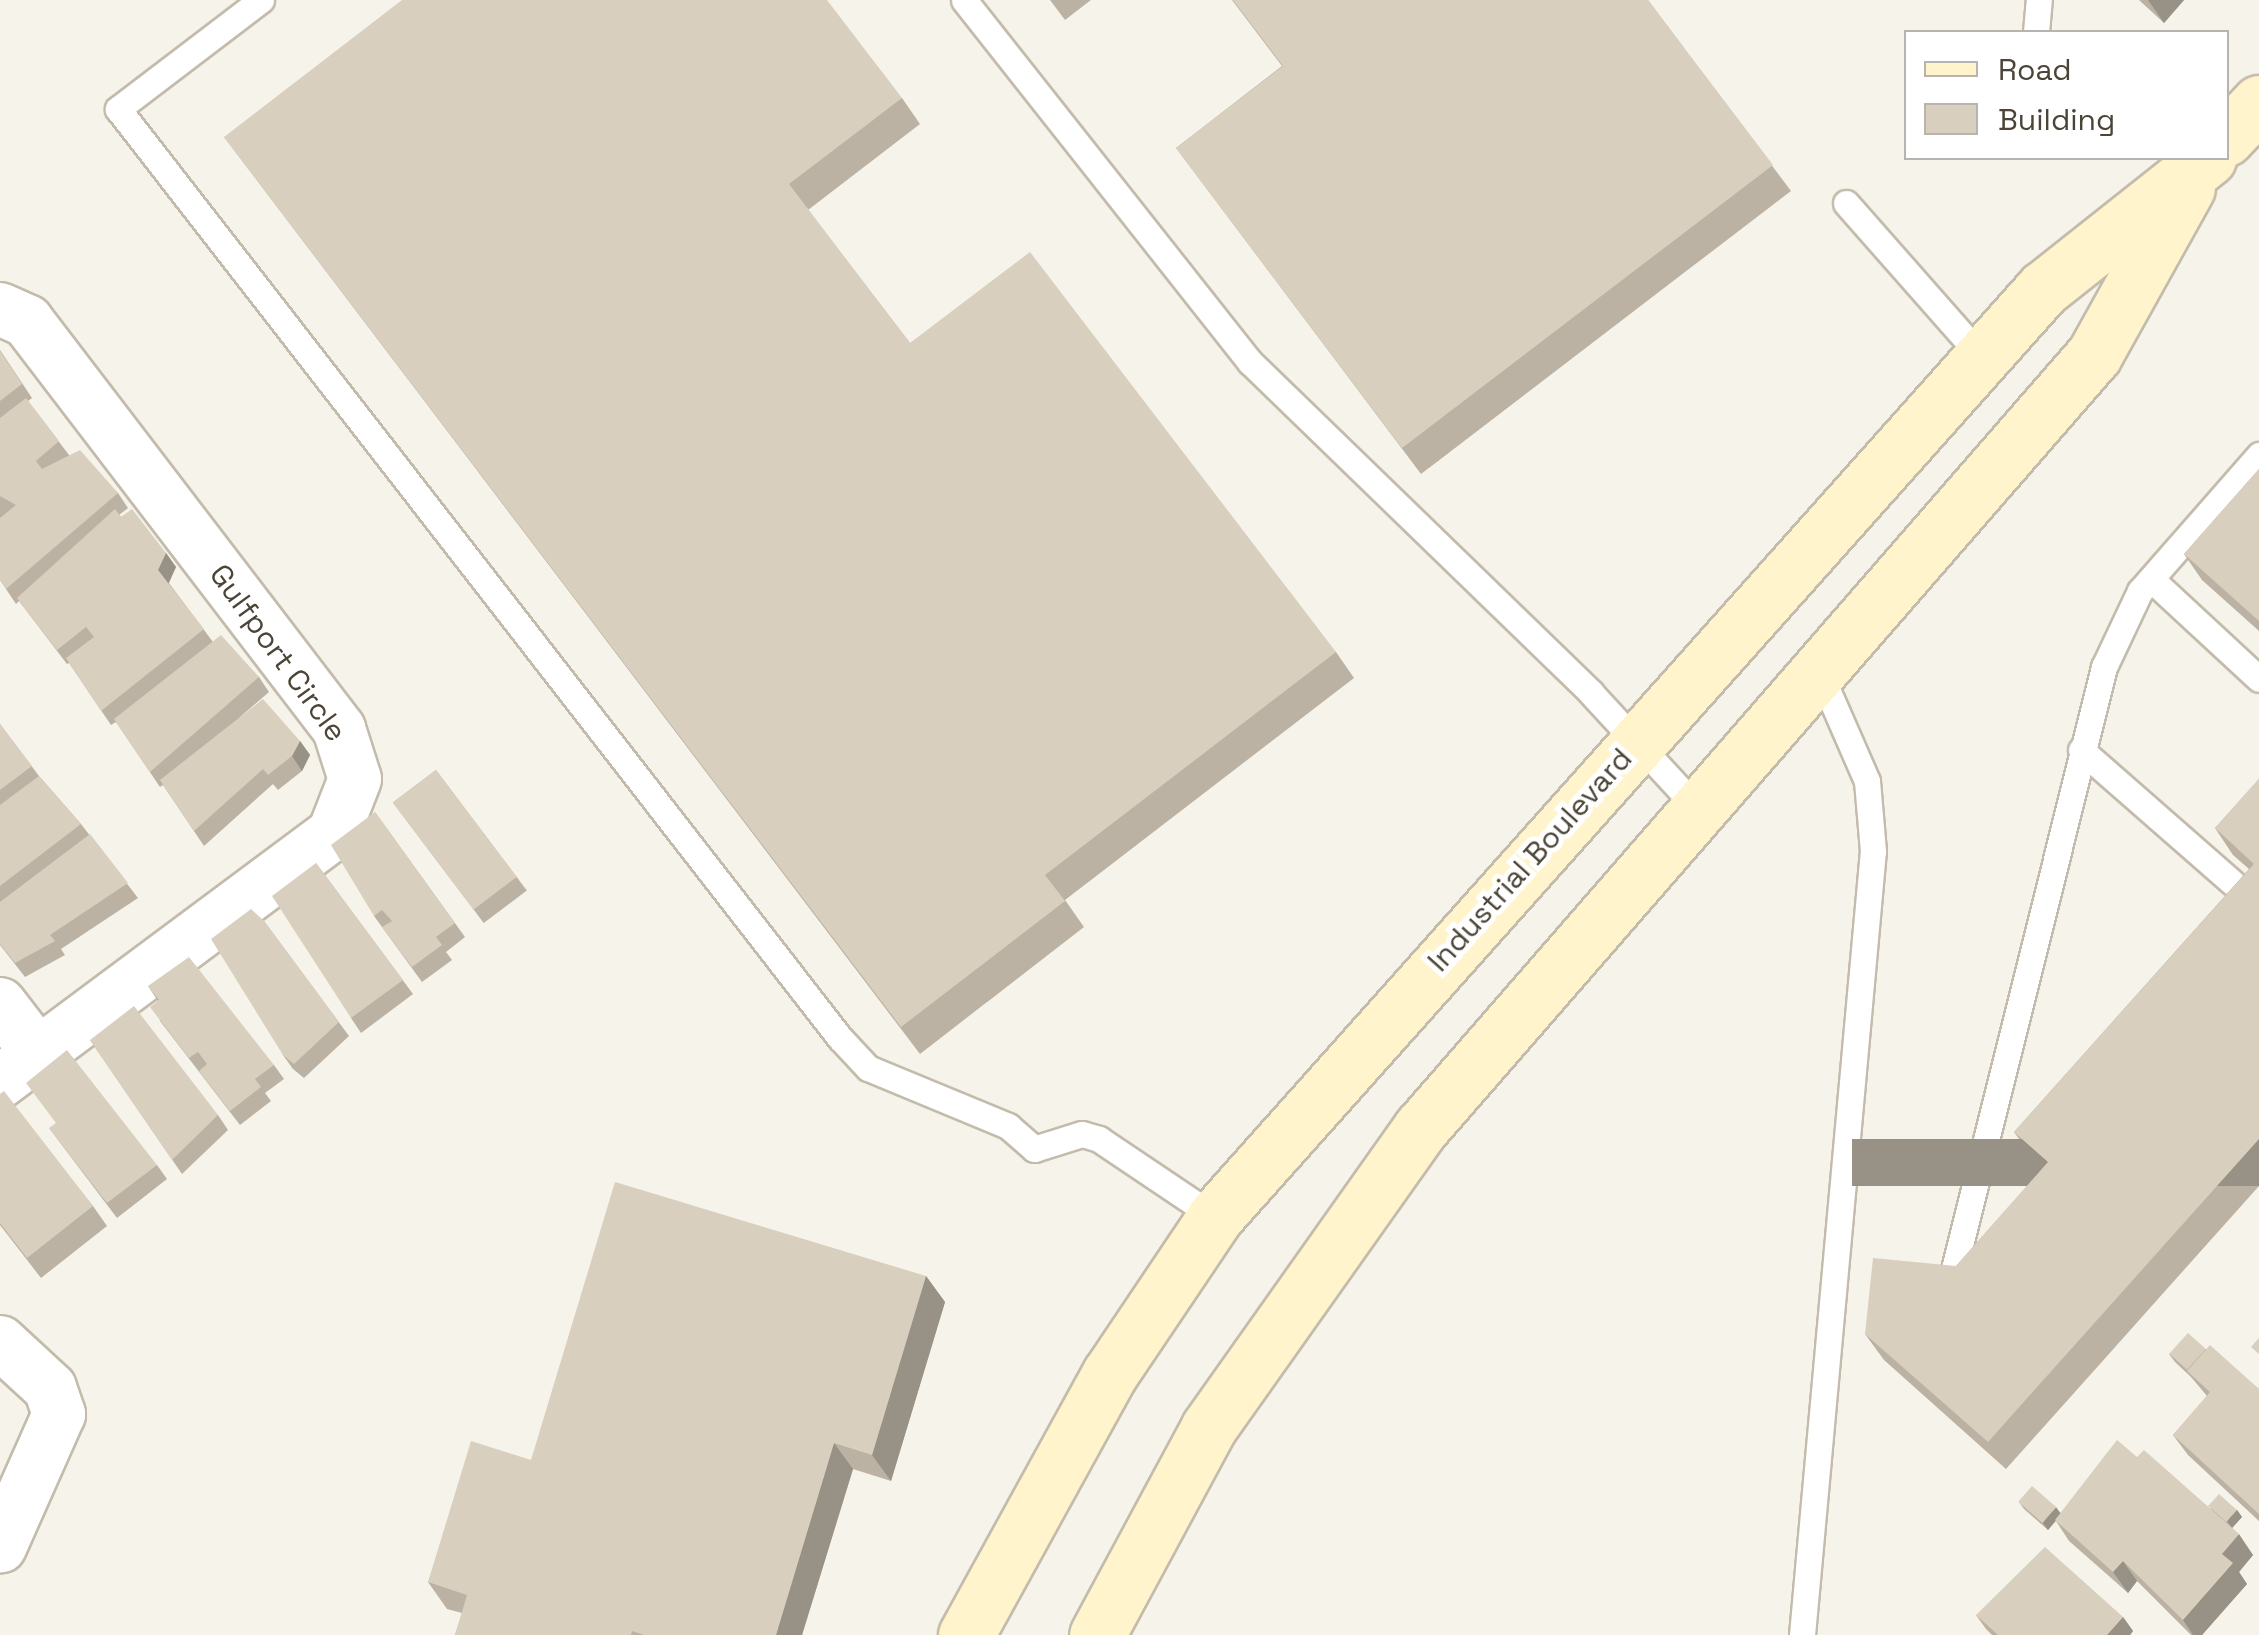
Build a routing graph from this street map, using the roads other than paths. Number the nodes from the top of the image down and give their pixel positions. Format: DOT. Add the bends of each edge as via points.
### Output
graph roads {
  1 [pos="260,0"];
  2 [pos="964,0"];
  3 [pos="2039,0"];
  4 [pos="2036,30"];
  5 [pos="2259,102"];
  6 [pos="2229,131"];
  7 [pos="2198,160"];
  8 [pos="2201,160"];
  9 [pos="1846,203"];
  10 [pos="0,309"];
  11 [pos="1982,356"];
  12 [pos="2259,455"];
  13 [pos="2151,579"];
  14 [pos="1819,671"];
  15 [pos="2259,679"];
  16 [pos="1636,742"];
  17 [pos="2081,750"];
  18 [pos="1698,810"];
  19 [pos="2232,882"];
  20 [pos="0,1004"];
  21 [pos="18,1068"];
  22 [pos="1214,1217"];
  23 [pos="1954,1273"];
  24 [pos="0,1342"];
  25 [pos="0,1547"];
  26 [pos="966,1635"];
  27 [pos="1097,1635"];
  28 [pos="1802,1635"];
  1 -- 22 [label="lane" via="118,109 840,1038 868,1068 1008,1126 1034,1148 1082,1134 1099,1138"];
  2 -- 16 [label="lane" via="1250,362"];
  3 -- 4 [label="lane"];
  5 -- 6 [label="main road, Industrial Boulevard"];
  7 -- 11 [label="main road, Industrial Boulevard" via="2043,288"];
  8 -- 14 [label="main road, Industrial Boulevard" via="2094,355"];
  9 -- 11 [label="lane"];
  10 -- 21 [label="street, Gulfport Circle" via="26,321 339,729 356,780 334,832"];
  11 -- 16 [label="main road, Industrial Boulevard"];
  12 -- 13 [label="lane"];
  13 -- 15 [label="lane"];
  13 -- 17 [label="lane" via="2104,667"];
  14 -- 18 [label="main road, Industrial Boulevard"];
  14 -- 28 [label="lane" via="1867,781 1874,851"];
  16 -- 18 [label="lane"];
  16 -- 22 [label="main road, Industrial Boulevard"];
  17 -- 19 [label="lane"];
  17 -- 23 [label="lane"];
  18 -- 27 [label="main road, Industrial Boulevard" via="1421,1128 1209,1428"];
  20 -- 21 [label="street"];
  22 -- 26 [label="main road, Industrial Boulevard" via="1110,1374"];
  24 -- 25 [label="street" via="50,1388 59,1414"];
}
